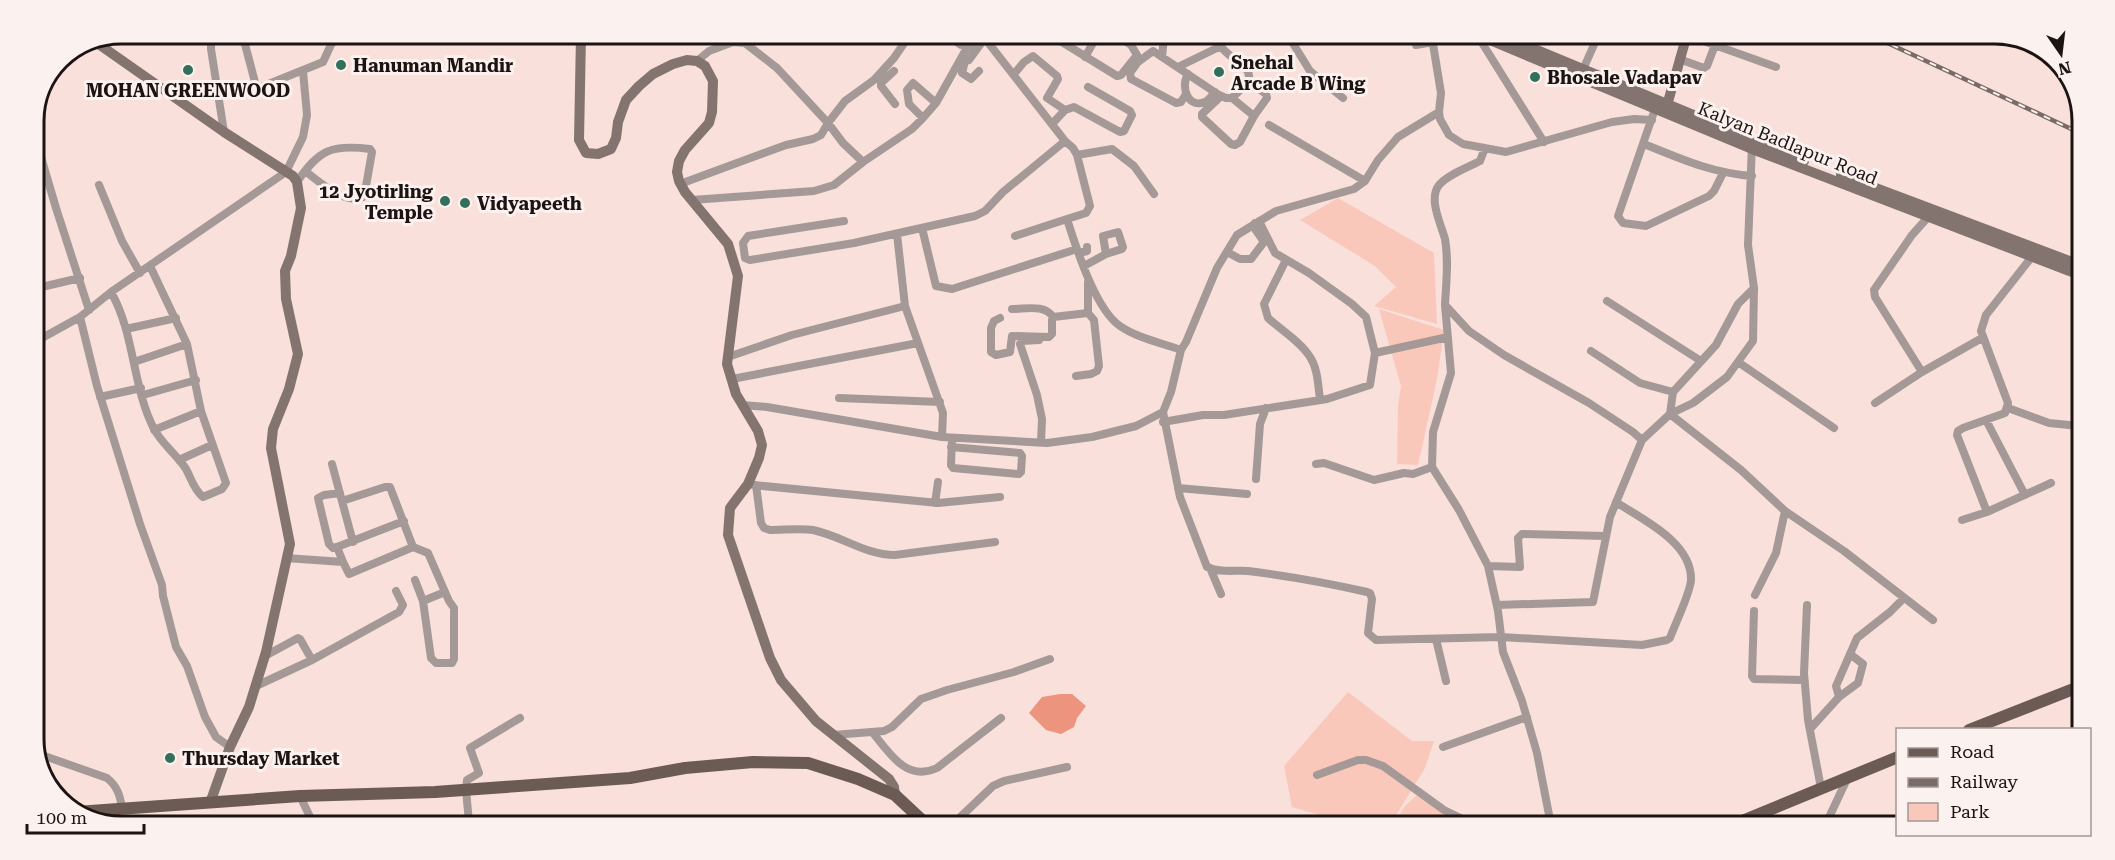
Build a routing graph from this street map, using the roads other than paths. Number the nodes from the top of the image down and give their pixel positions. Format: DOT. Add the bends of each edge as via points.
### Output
graph roads {
  1 [pos="211,43"];
  2 [pos="245,43"];
  3 [pos="332,43"];
  4 [pos="581,43"];
  5 [pos="731,43"];
  6 [pos="740,43"];
  7 [pos="906,43"];
  8 [pos="976,43"];
  9 [pos="986,43"];
  10 [pos="1064,43"];
  11 [pos="1093,43"];
  12 [pos="1128,43"];
  13 [pos="1163,43"];
  14 [pos="1214,43"];
  15 [pos="1220,43"];
  16 [pos="1293,43"];
  17 [pos="1422,43"];
  18 [pos="1433,43"];
  19 [pos="1482,43"];
  20 [pos="1506,43"];
  21 [pos="1514,43"];
  22 [pos="1595,43"];
  23 [pos="1684,43"];
  24 [pos="1709,43"];
  25 [pos="1416,45"];
  26 [pos="1715,45"];
  27 [pos="102,46"];
  28 [pos="1518,46"];
  29 [pos="966,56"];
  30 [pos="1085,57"];
  31 [pos="1162,57"];
  32 [pos="1679,58"];
  33 [pos="697,61"];
  34 [pos="1178,67"];
  35 [pos="1776,67"];
  36 [pos="303,71"];
  37 [pos="893,71"];
  38 [pos="979,71"];
  39 [pos="1014,74"];
  40 [pos="1188,74"];
  41 [pos="1581,74"];
  42 [pos="1248,81"];
  43 [pos="1088,87"];
  44 [pos="1186,94"];
  45 [pos="1218,94"];
  46 [pos="1047,98"];
  47 [pos="1232,98"];
  48 [pos="1342,98"];
  49 [pos="936,103"];
  50 [pos="895,104"];
  51 [pos="1037,106"];
  52 [pos="1663,108"];
  53 [pos="1065,110"];
  54 [pos="1439,112"];
  55 [pos="1254,116"];
  56 [pos="923,118"];
  57 [pos="1652,120"];
  58 [pos="828,123"];
  59 [pos="1052,124"];
  60 [pos="1269,125"];
  61 [pos="224,132"];
  62 [pos="1065,141"];
  63 [pos="1545,142"];
  64 [pos="1644,144"];
  65 [pos="1752,144"];
  66 [pos="1485,148"];
  67 [pos="1077,155"];
  68 [pos="863,162"];
  69 [pos="43,164"];
  70 [pos="305,171"];
  71 [pos="285,172"];
  72 [pos="1723,173"];
  73 [pos="1752,176"];
  74 [pos="1365,181"];
  75 [pos="297,182"];
  76 [pos="680,184"];
  77 [pos="99,185"];
  78 [pos="1154,194"];
  79 [pos="692,200"];
  80 [pos="1929,216"];
  81 [pos="1067,219"];
  82 [pos="844,221"];
  83 [pos="1257,222"];
  84 [pos="922,228"];
  85 [pos="897,234"];
  86 [pos="1015,236"];
  87 [pos="1087,247"];
  88 [pos="1078,251"];
  89 [pos="1227,252"];
  90 [pos="2035,252"];
  91 [pos="1106,254"];
  92 [pos="1286,260"];
  93 [pos="2071,262"];
  94 [pos="150,266"];
  95 [pos="1084,266"];
  96 [pos="2071,271"];
  97 [pos="140,273"];
  98 [pos="80,278"];
  99 [pos="1088,280"];
  100 [pos="43,287"];
  101 [pos="1754,288"];
  102 [pos="111,292"];
  103 [pos="1607,301"];
  104 [pos="1445,305"];
  105 [pos="905,306"];
  106 [pos="1012,309"];
  107 [pos="89,310"];
  108 [pos="1088,313"];
  109 [pos="80,317"];
  110 [pos="1053,317"];
  111 [pos="176,318"];
  112 [pos="1000,318"];
  113 [pos="126,328"];
  114 [pos="43,337"];
  115 [pos="1448,337"];
  116 [pos="1982,338"];
  117 [pos="1048,340"];
  118 [pos="918,343"];
  119 [pos="187,344"];
  120 [pos="1181,350"];
  121 [pos="1591,351"];
  122 [pos="1375,353"];
  123 [pos="728,357"];
  124 [pos="1701,361"];
  125 [pos="134,362"];
  126 [pos="1738,362"];
  127 [pos="1922,372"];
  128 [pos="1076,376"];
  129 [pos="732,379"];
  130 [pos="196,380"];
  131 [pos="142,391"];
  132 [pos="1673,392"];
  133 [pos="100,398"];
  134 [pos="839,398"];
  135 [pos="1320,399"];
  136 [pos="940,402"];
  137 [pos="1875,403"];
  138 [pos="742,405"];
  139 [pos="1266,408"];
  140 [pos="2008,408"];
  141 [pos="201,411"];
  142 [pos="1163,411"];
  143 [pos="1670,414"];
  144 [pos="1986,420"];
  145 [pos="1163,422"];
  146 [pos="2071,425"];
  147 [pos="1834,428"];
  148 [pos="154,430"];
  149 [pos="942,437"];
  150 [pos="952,438"];
  151 [pos="1642,440"];
  152 [pos="1041,442"];
  153 [pos="212,445"];
  154 [pos="951,447"];
  155 [pos="179,460"];
  156 [pos="332,464"];
  157 [pos="1316,464"];
  158 [pos="1432,467"];
  159 [pos="1256,479"];
  160 [pos="938,482"];
  161 [pos="2051,483"];
  162 [pos="752,485"];
  163 [pos="1178,488"];
  164 [pos="1247,494"];
  165 [pos="2025,495"];
  166 [pos="341,497"];
  167 [pos="1000,497"];
  168 [pos="1616,502"];
  169 [pos="935,503"];
  170 [pos="1785,511"];
  171 [pos="1987,512"];
  172 [pos="1962,520"];
  173 [pos="404,521"];
  174 [pos="1606,536"];
  175 [pos="353,542"];
  176 [pos="995,542"];
  177 [pos="337,547"];
  178 [pos="413,547"];
  179 [pos="286,558"];
  180 [pos="343,562"];
  181 [pos="1488,566"];
  182 [pos="1210,568"];
  183 [pos="415,580"];
  184 [pos="396,591"];
  185 [pos="445,592"];
  186 [pos="1221,594"];
  187 [pos="1755,594"];
  188 [pos="1904,598"];
  189 [pos="423,601"];
  190 [pos="1497,605"];
  191 [pos="1807,605"];
  192 [pos="1754,611"];
  193 [pos="1933,620"];
  194 [pos="1501,638"];
  195 [pos="1436,639"];
  196 [pos="1850,654"];
  197 [pos="265,656"];
  198 [pos="1050,659"];
  199 [pos="312,660"];
  200 [pos="1446,681"];
  201 [pos="1804,681"];
  202 [pos="256,686"];
  203 [pos="2072,690"];
  204 [pos="1839,697"];
  205 [pos="1527,717"];
  206 [pos="520,718"];
  207 [pos="1001,718"];
  208 [pos="1972,728"];
  209 [pos="1810,729"];
  210 [pos="873,733"];
  211 [pos="833,735"];
  212 [pos="230,747"];
  213 [pos="1443,747"];
  214 [pos="46,756"];
  215 [pos="1896,758"];
  216 [pos="1067,767"];
  217 [pos="1317,775"];
  218 [pos="1848,777"];
  219 [pos="1821,788"];
  220 [pos="466,790"];
  221 [pos="896,795"];
  222 [pos="300,796"];
  223 [pos="210,803"];
  224 [pos="122,808"];
  225 [pos="92,811"];
  226 [pos="310,816"];
  227 [pos="468,816"];
  228 [pos="918,816"];
  229 [pos="961,816"];
  230 [pos="1456,816"];
  231 [pos="1549,816"];
  232 [pos="1754,816"];
  233 [pos="1830,816"];
  1 -- 61 [label="street"];
  2 -- 36 [label="street" via="256,86"];
  3 -- 36 [label="street" via="323,62"];
  4 -- 33 [label="street" via="579,140 586,153 611,149 626,100 639,86 673,64"];
  5 -- 33 [label="street" via="709,51"];
  6 -- 58 [label="street" via="777,68"];
  7 -- 37 [label="street"];
  8 -- 29 [label="street"];
  9 -- 39 [label="street"];
  10 -- 30 [label="street"];
  11 -- 30 [label="street"];
  12 -- 30 [label="street" via="1137,55 1121,75"];
  13 -- 31 [label="street"];
  14 -- 34 [label="street"];
  15 -- 42 [label="street" via="1230,57 1248,68"];
  16 -- 48 [label="street" via="1310,71"];
  17 -- 25 [label="street"];
  18 -- 54 [label="street" via="1441,93"];
  19 -- 63 [label="street"];
  20 -- 28 [label="street, Kalyan Badlapur Road"];
  21 -- 28 [label="street"];
  22 -- 41 [label="street"];
  23 -- 32 [label="street"];
  24 -- 26 [label="street"];
  26 -- 32 [label="street" via="1704,68"];
  26 -- 35 [label="street"];
  27 -- 61 [label="street"];
  28 -- 41 [label="street, Kalyan Badlapur Road"];
  29 -- 38 [label="street" via="962,73 971,79"];
  29 -- 49 [label="street"];
  31 -- 34 [label="street"];
  31 -- 44 [label="street" via="1153,51 1138,62 1130,73 1131,79 1176,103"];
  32 -- 52 [label="street"];
  33 -- 76 [label="street" via="705,66 713,81 712,112 709,123 679,161"];
  34 -- 40 [label="street"];
  36 -- 71 [label="street" via="307,116 303,137"];
  37 -- 50 [label="street" via="881,86"];
  37 -- 58 [label="street" via="845,101"];
  39 -- 46 [label="street" via="1033,56 1058,79"];
  39 -- 51 [label="street"];
  40 -- 44 [label="street" via="1184,81"];
  40 -- 45 [label="street"];
  41 -- 52 [label="street, Kalyan Badlapur Road"];
  42 -- 47 [label="street"];
  42 -- 55 [label="street" via="1267,98"];
  43 -- 53 [label="street" via="1130,111 1132,115 1124,131 1074,107"];
  44 -- 45 [label="street" via="1202,104"];
  45 -- 47 [label="street"];
  45 -- 55 [label="street" via="1202,117 1231,144 1240,142"];
  46 -- 51 [label="street"];
  46 -- 53 [label="street"];
  47 -- 55 [label="street"];
  49 -- 56 [label="street"];
  49 -- 56 [label="street" via="911,84 906,90 909,104"];
  51 -- 59 [label="street"];
  52 -- 57 [label="street"];
  52 -- 65 [label="street, Kalyan Badlapur Road"];
  53 -- 59 [label="street"];
  54 -- 66 [label="street" via="1449,135 1463,144"];
  54 -- 74 [label="street" via="1398,137"];
  56 -- 68 [label="street"];
  57 -- 63 [label="street" via="1612,122"];
  57 -- 64 [label="street"];
  58 -- 68 [label="street"];
  58 -- 76 [label="street" via="821,135 813,139"];
  59 -- 62 [label="street"];
  60 -- 74 [label="street"];
  61 -- 71 [label="street"];
  62 -- 67 [label="street"];
  62 -- 84 [label="street" via="985,211"];
  63 -- 66 [label="street" via="1506,152"];
  64 -- 72 [label="street"];
  64 -- 72 [label="street" via="1618,216 1623,223 1646,226 1709,196"];
  65 -- 73 [label="street"];
  65 -- 80 [label="street, Kalyan Badlapur Road"];
  65 -- 90 [label="street"];
  66 -- 104 [label="street" via="1480,161 1448,177 1435,194 1447,264"];
  67 -- 78 [label="street" via="1112,148 1136,169"];
  67 -- 81 [label="street" via="1089,206 1086,213"];
  68 -- 79 [label="street" via="822,190"];
  69 -- 98 [label="street"];
  70 -- 70 [label="street" via="344,197 356,200 365,192 372,152 356,147 330,150 312,160"];
  70 -- 75 [label="street"];
  71 -- 75 [label="street"];
  71 -- 94 [label="street"];
  72 -- 73 [label="street"];
  73 -- 101 [label="street" via="1748,245"];
  74 -- 83 [label="street" via="1354,189 1276,211"];
  75 -- 179 [label="street" via="301,208 285,271 286,299 298,354 273,429 271,448 290,544"];
  76 -- 79 [label="street"];
  77 -- 97 [label="street"];
  79 -- 123 [label="street" via="728,244 738,276"];
  80 -- 90 [label="street, Kalyan Badlapur Road"];
  80 -- 127 [label="street" via="1874,290"];
  81 -- 86 [label="street"];
  81 -- 88 [label="street"];
  82 -- 85 [label="street" via="748,236 743,243 745,258"];
  83 -- 89 [label="street" via="1237,235"];
  83 -- 89 [label="street" via="1255,229 1264,242 1251,259 1240,259"];
  83 -- 92 [label="street" via="1275,253"];
  84 -- 85 [label="street"];
  84 -- 88 [label="street" via="936,286 945,289"];
  85 -- 105 [label="street"];
  87 -- 88 [label="street" via="1087,251"];
  88 -- 95 [label="street"];
  89 -- 120 [label="street"];
  90 -- 93 [label="street"];
  90 -- 96 [label="street, Kalyan Badlapur Road"];
  90 -- 116 [label="street" via="1986,315"];
  91 -- 95 [label="street"];
  92 -- 122 [label="street" via="1366,316"];
  92 -- 135 [label="street" via="1264,304 1265,312 1310,357"];
  94 -- 97 [label="street"];
  94 -- 111 [label="street"];
  95 -- 99 [label="street"];
  97 -- 102 [label="street"];
  98 -- 100 [label="street"];
  98 -- 107 [label="street"];
  99 -- 108 [label="street"];
  99 -- 120 [label="street" via="1122,327"];
  101 -- 124 [label="street" via="1738,304 1716,345"];
  101 -- 126 [label="street" via="1753,341"];
  102 -- 107 [label="street"];
  102 -- 113 [label="street"];
  103 -- 124 [label="street"];
  104 -- 115 [label="street"];
  104 -- 151 [label="street" via="1469,331 1504,355 1589,403"];
  105 -- 118 [label="street"];
  105 -- 123 [label="street" via="792,335"];
  106 -- 110 [label="street" via="1044,308"];
  107 -- 109 [label="street"];
  108 -- 110 [label="street"];
  108 -- 128 [label="street" via="1094,320 1099,366 1091,375"];
  109 -- 114 [label="street"];
  109 -- 133 [label="street"];
  110 -- 112 [label="street" via="1049,337 1012,336 1010,352 996,355 991,352 991,328"];
  111 -- 113 [label="street"];
  111 -- 119 [label="street"];
  113 -- 125 [label="street"];
  115 -- 122 [label="street"];
  115 -- 158 [label="street" via="1451,373 1433,432"];
  116 -- 127 [label="street"];
  116 -- 140 [label="street"];
  117 -- 152 [label="street" via="1020,344 1037,395"];
  118 -- 129 [label="street"];
  118 -- 136 [label="street"];
  119 -- 125 [label="street"];
  119 -- 130 [label="street"];
  120 -- 142 [label="street"];
  121 -- 132 [label="street" via="1640,383"];
  122 -- 135 [label="street" via="1370,384"];
  123 -- 129 [label="street"];
  124 -- 132 [label="street"];
  125 -- 131 [label="street"];
  126 -- 143 [label="street" via="1727,377 1694,403"];
  126 -- 147 [label="street"];
  127 -- 137 [label="street"];
  129 -- 138 [label="street"];
  130 -- 131 [label="street"];
  130 -- 141 [label="street"];
  131 -- 133 [label="street"];
  131 -- 148 [label="street"];
  132 -- 143 [label="street"];
  133 -- 212 [label="street" via="162,585 176,647 188,666 204,717 216,737"];
  134 -- 136 [label="street"];
  135 -- 139 [label="street"];
  136 -- 149 [label="street"];
  138 -- 149 [label="street"];
  138 -- 162 [label="street" via="762,445"];
  139 -- 145 [label="street"];
  139 -- 159 [label="street" via="1260,424"];
  140 -- 144 [label="street"];
  140 -- 146 [label="street" via="2049,423"];
  141 -- 148 [label="street"];
  141 -- 153 [label="street"];
  142 -- 145 [label="street"];
  142 -- 152 [label="street" via="1136,426 1092,437"];
  143 -- 151 [label="street"];
  143 -- 170 [label="street"];
  144 -- 165 [label="street"];
  144 -- 171 [label="street" via="1963,428 1957,435"];
  145 -- 163 [label="street"];
  148 -- 155 [label="street"];
  149 -- 150 [label="street"];
  150 -- 152 [label="street"];
  150 -- 154 [label="street"];
  151 -- 168 [label="street"];
  153 -- 155 [label="street"];
  153 -- 155 [label="street" via="226,483 222,489 203,496"];
  154 -- 154 [label="street" via="953,468 1022,472 1020,453"];
  156 -- 166 [label="street"];
  157 -- 158 [label="street" via="1324,463 1374,480"];
  158 -- 181 [label="street"];
  160 -- 169 [label="street"];
  161 -- 165 [label="street"];
  162 -- 169 [label="street"];
  162 -- 176 [label="street" via="761,524 770,531 813,530 882,555"];
  162 -- 211 [label="street" via="730,508 728,536 781,680"];
  163 -- 164 [label="street"];
  163 -- 182 [label="street" via="1205,564"];
  165 -- 171 [label="street"];
  166 -- 173 [label="street" via="390,487"];
  166 -- 175 [label="street"];
  166 -- 177 [label="street" via="318,498 329,544"];
  167 -- 169 [label="street"];
  168 -- 174 [label="street"];
  168 -- 194 [label="street" via="1680,548 1691,582 1670,638 1642,645"];
  170 -- 187 [label="street" via="1776,553"];
  170 -- 188 [label="street"];
  171 -- 172 [label="street"];
  173 -- 175 [label="street"];
  173 -- 178 [label="street"];
  174 -- 181 [label="street" via="1522,534 1518,538 1520,567"];
  174 -- 190 [label="street" via="1593,602"];
  175 -- 177 [label="street"];
  177 -- 180 [label="street"];
  178 -- 180 [label="street" via="350,574"];
  178 -- 185 [label="street" via="428,553"];
  179 -- 180 [label="street"];
  179 -- 197 [label="street"];
  181 -- 190 [label="street"];
  182 -- 186 [label="street"];
  182 -- 195 [label="street" via="1318,581 1367,592 1372,596 1368,633 1371,638"];
  183 -- 189 [label="street"];
  184 -- 199 [label="street" via="403,605 399,612"];
  185 -- 189 [label="street"];
  185 -- 189 [label="street" via="455,612 452,663 436,663 431,658"];
  188 -- 193 [label="street"];
  188 -- 196 [label="street" via="1857,638"];
  190 -- 194 [label="street"];
  191 -- 201 [label="street"];
  192 -- 201 [label="street" via="1754,679"];
  194 -- 195 [label="street"];
  194 -- 205 [label="street"];
  195 -- 200 [label="street"];
  196 -- 204 [label="street" via="1836,686"];
  196 -- 204 [label="street" via="1863,664 1858,683"];
  197 -- 199 [label="street" via="298,638"];
  197 -- 202 [label="street"];
  198 -- 210 [label="street" via="921,699 892,727"];
  199 -- 202 [label="street"];
  201 -- 209 [label="street"];
  202 -- 212 [label="street"];
  203 -- 208 [label="main road"];
  204 -- 209 [label="street"];
  205 -- 213 [label="street"];
  205 -- 231 [label="street"];
  206 -- 220 [label="street" via="470,747 479,773 467,780"];
  207 -- 210 [label="street" via="928,772 917,772 893,758"];
  209 -- 219 [label="street"];
  210 -- 211 [label="street"];
  211 -- 221 [label="street" via="889,779"];
  212 -- 223 [label="street"];
  214 -- 224 [label="street" via="114,783"];
  215 -- 218 [label="main road"];
  216 -- 229 [label="street" via="993,786"];
  217 -- 230 [label="street" via="1366,760 1383,766"];
  218 -- 219 [label="main road"];
  218 -- 233 [label="street"];
  219 -- 232 [label="main road"];
  220 -- 221 [label="main road" via="630,778 753,762 808,763"];
  220 -- 222 [label="main road"];
  220 -- 227 [label="street"];
  221 -- 228 [label="main road"];
  222 -- 223 [label="main road"];
  222 -- 226 [label="street"];
  223 -- 224 [label="main road"];
  224 -- 225 [label="main road"];
}
